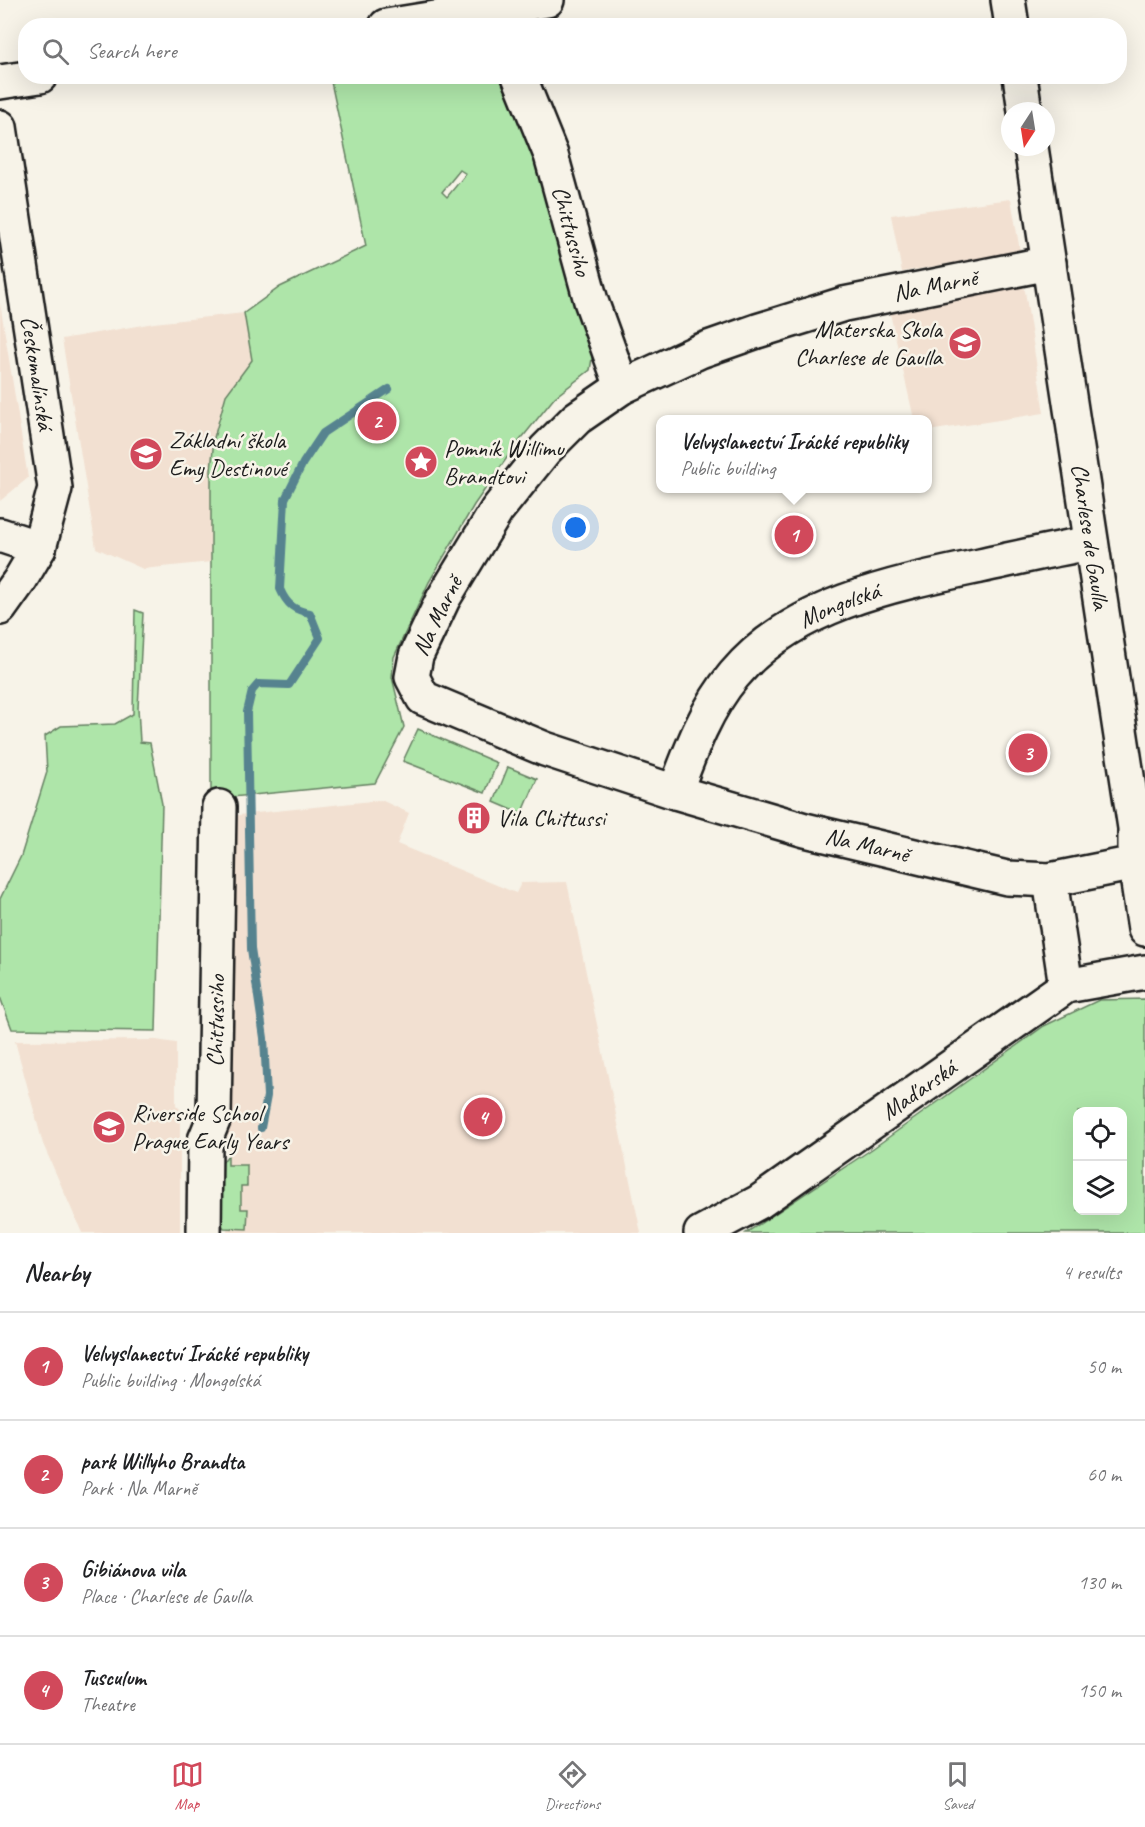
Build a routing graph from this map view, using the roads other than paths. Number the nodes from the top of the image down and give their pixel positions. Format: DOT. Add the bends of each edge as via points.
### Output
graph roads {
  1 [pos="547,0"];
  2 [pos="1008,0"];
  3 [pos="496,11"];
  4 [pos="445,18"];
  5 [pos="1011,18"];
  6 [pos="18,79"];
  7 [pos="0,82"];
  8 [pos="522,84"];
  9 [pos="1021,84"];
  10 [pos="1024,102"];
  11 [pos="0,128"];
  12 [pos="1032,156"];
  13 [pos="1048,263"];
  14 [pos="622,387"];
  15 [pos="0,535"];
  16 [pos="1092,543"];
  17 [pos="39,548"];
  18 [pos="0,608"];
  19 [pos="675,792"];
  20 [pos="219,807"];
  21 [pos="1135,862"];
  22 [pos="1050,880"];
  23 [pos="1145,928"];
  24 [pos="1145,972"];
  25 [pos="1066,986"];
  26 [pos="192,1107"];
  27 [pos="205,1140"];
  28 [pos="204,1233"];
  29 [pos="701,1233"];
  1 -- 3 [label="street"];
  2 -- 5 [label="street"];
  3 -- 4 [label="street"];
  6 -- 7 [label="street"];
  8 -- 14 [label="street, Chittussiho" via="551,155 591,301"];
  9 -- 10 [label="street"];
  11 -- 17 [label="street, Českomalínská" via="55,473 52,506"];
  12 -- 13 [label="street, Charlese de Gaulla"];
  13 -- 14 [label="street, Na Marně" via="844,304 700,351"];
  13 -- 16 [label="street, Charlese de Gaulla"];
  14 -- 19 [label="street, Na Marně" via="577,418 545,450 497,510 443,599 416,656 412,677 423,698 545,749"];
  15 -- 17 [label="street"];
  16 -- 19 [label="street, Mongolská" via="919,579 850,600 801,621 754,654 734,675 699,732"];
  16 -- 21 [label="street, Charlese de Gaulla" via="1136,828"];
  17 -- 18 [label="street, Českomalínská"];
  19 -- 22 [label="street, Na Marně" via="805,830 1007,878"];
  20 -- 27 [label="street, Chittussiho" via="214,1118"];
  21 -- 22 [label="street, Na Marně"];
  21 -- 23 [label="street, Charlese de Gaulla"];
  22 -- 25 [label="street"];
  24 -- 25 [label="street, Maďarská"];
  25 -- 29 [label="street, Maďarská" via="759,1202"];
  26 -- 27 [label="street" via="199,1133"];
  27 -- 28 [label="street, Chittussiho"];
}
